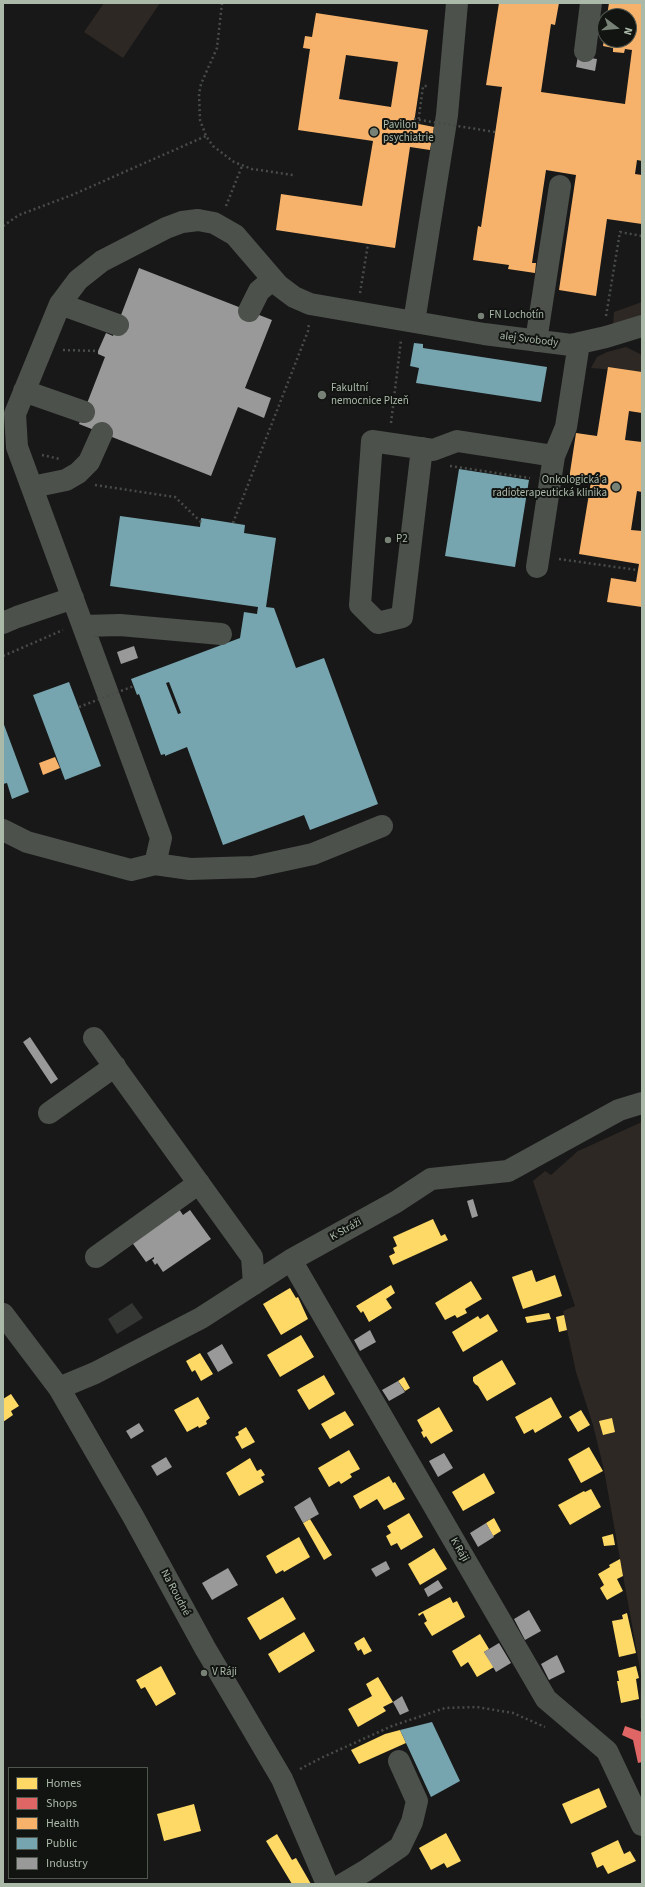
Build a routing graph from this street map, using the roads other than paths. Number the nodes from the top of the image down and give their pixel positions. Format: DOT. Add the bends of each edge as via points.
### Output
graph roads {
  1 [pos="457,3"];
  2 [pos="591,3"];
  3 [pos="585,51"];
  4 [pos="560,186"];
  5 [pos="272,280"];
  6 [pos="60,304"];
  7 [pos="249,311"];
  8 [pos="118,325"];
  9 [pos="642,326"];
  10 [pos="408,329"];
  11 [pos="536,341"];
  12 [pos="579,343"];
  13 [pos="24,391"];
  14 [pos="84,412"];
  15 [pos="102,434"];
  16 [pos="422,448"];
  17 [pos="554,456"];
  18 [pos="32,487"];
  19 [pos="537,567"];
  20 [pos="73,598"];
  21 [pos="8,616"];
  22 [pos="83,626"];
  23 [pos="221,634"];
  24 [pos="382,826"];
  25 [pos="3,830"];
  26 [pos="155,864"];
  27 [pos="94,1038"];
  28 [pos="115,1066"];
  29 [pos="642,1103"];
  30 [pos="49,1113"];
  31 [pos="199,1183"];
  32 [pos="96,1257"];
  33 [pos="291,1260"];
  34 [pos="254,1284"];
  35 [pos="3,1314"];
  36 [pos="59,1388"];
  37 [pos="399,1761"];
  38 [pos="642,1825"];
  39 [pos="327,1884"];
  40 [pos="343,1884"];
  1 -- 10 [label="street" via="447,115"];
  2 -- 3 [label="street"];
  4 -- 11 [label="street"];
  5 -- 6 [label="street, alej Svobody" via="239,239 226,228 208,221 188,221 172,225 102,261 78,280"];
  5 -- 7 [label="street" via="259,291"];
  5 -- 10 [label="street, alej Svobody" via="294,297 312,305"];
  6 -- 8 [label="street"];
  6 -- 13 [label="street, alej Svobody"];
  9 -- 12 [label="street, alej Svobody"];
  10 -- 11 [label="street, alej Svobody"];
  11 -- 12 [label="street, alej Svobody" via="571,345"];
  12 -- 17 [label="street" via="566,427"];
  13 -- 14 [label="street"];
  13 -- 18 [label="street, alej Svobody" via="15,414 17,447"];
  15 -- 18 [label="street" via="89,462 78,473 66,480"];
  16 -- 16 [label="street" via="372,441 360,605 378,622 402,617"];
  16 -- 17 [label="street" via="433,450 457,441"];
  17 -- 19 [label="street"];
  18 -- 20 [label="street, alej Svobody"];
  20 -- 21 [label="street"];
  20 -- 22 [label="street, alej Svobody"];
  22 -- 23 [label="street" via="120,625"];
  22 -- 26 [label="street, alej Svobody" via="161,838"];
  24 -- 26 [label="street" via="313,854 253,866 190,869"];
  25 -- 26 [label="street" via="27,842 132,870"];
  27 -- 28 [label="street"];
  28 -- 30 [label="street"];
  28 -- 31 [label="street"];
  29 -- 33 [label="street, K Stráži" via="619,1110 508,1171 431,1180"];
  31 -- 32 [label="street"];
  31 -- 34 [label="street" via="252,1257"];
  33 -- 34 [label="street, K Stráži"];
  33 -- 38 [label="street, K Ráji" via="546,1699 607,1751"];
  34 -- 36 [label="street, K Stráži" via="201,1318 95,1373"];
  35 -- 36 [label="street, Na Roudné"];
  36 -- 39 [label="street, Na Roudné" via="282,1779"];
  37 -- 40 [label="street" via="417,1801 412,1822 400,1847"];
}
